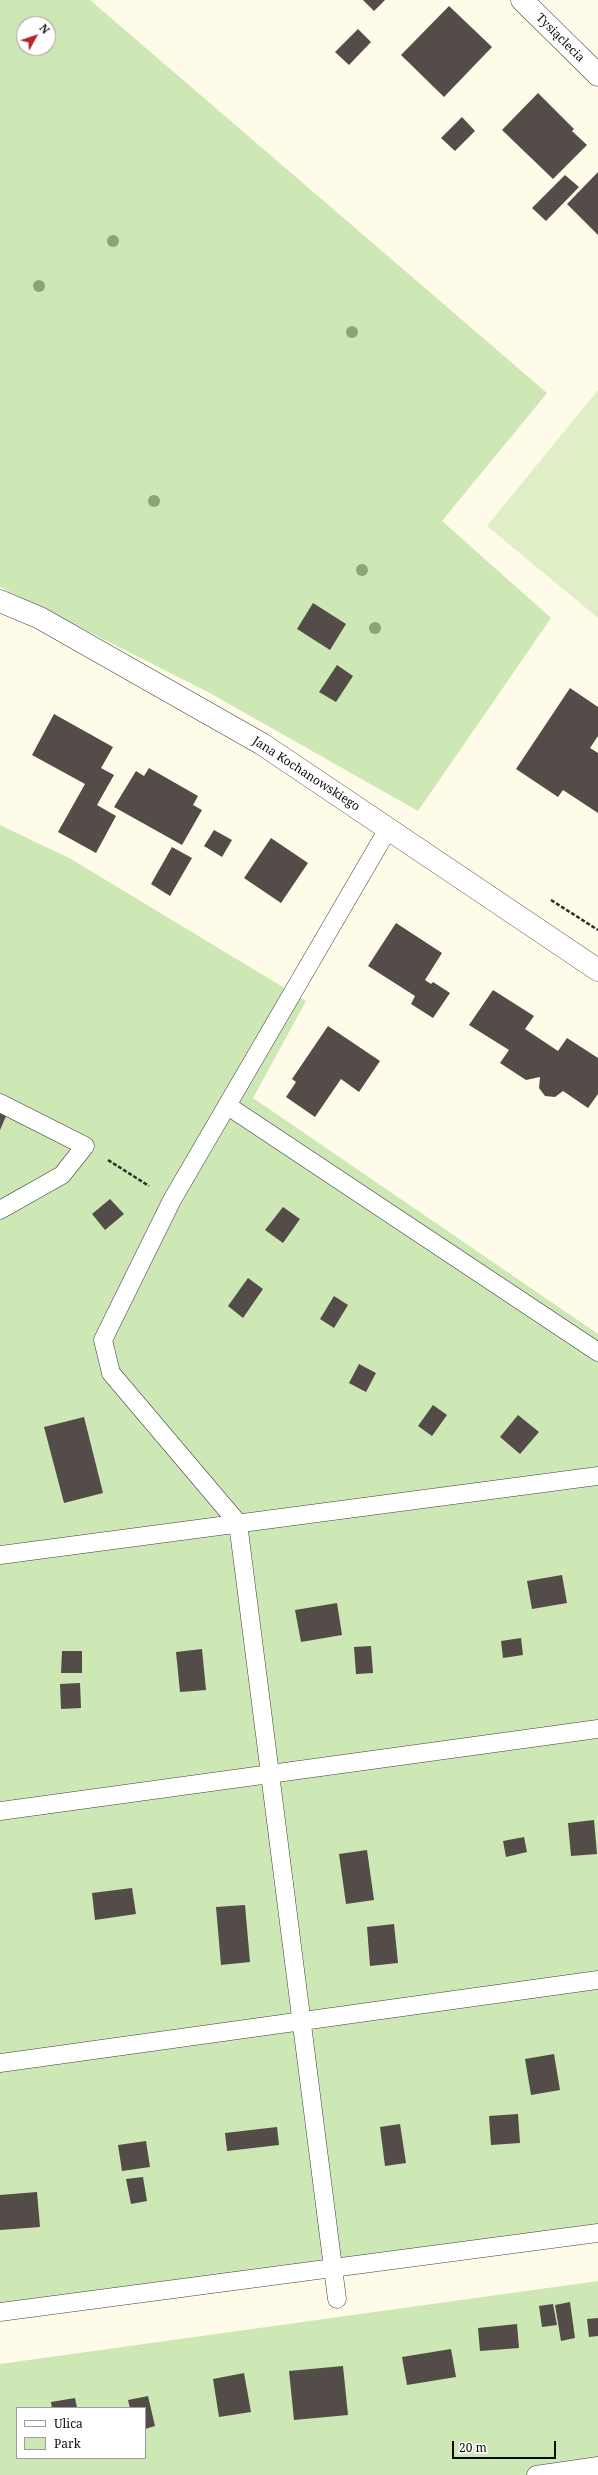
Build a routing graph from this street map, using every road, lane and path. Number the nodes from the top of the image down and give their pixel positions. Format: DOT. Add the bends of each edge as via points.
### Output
graph roads {
  1 [pos="522,0"];
  2 [pos="598,75"];
  3 [pos="0,601"];
  4 [pos="388,829"];
  5 [pos="598,970"];
  6 [pos="0,1103"];
  7 [pos="228,1106"];
  8 [pos="85,1146"];
  9 [pos="172,1200"];
  10 [pos="0,1210"];
  11 [pos="598,1352"];
  12 [pos="598,1476"];
  13 [pos="238,1523"];
  14 [pos="0,1555"];
  15 [pos="598,1729"];
  16 [pos="269,1774"];
  17 [pos="0,1811"];
  18 [pos="598,1980"];
  19 [pos="302,2021"];
  20 [pos="0,2063"];
  21 [pos="598,2233"];
  22 [pos="333,2269"];
  23 [pos="337,2299"];
  24 [pos="0,2312"];
  25 [pos="598,2466"];
  26 [pos="536,2475"];
  1 -- 2 [label="street, Tysiąclecia"];
  3 -- 4 [label="street, Jana Kochanowskiego" via="40,618 262,744"];
  4 -- 5 [label="street, Jana Kochanowskiego"];
  4 -- 7 [label="lane"];
  6 -- 8 [label="lane"];
  7 -- 9 [label="lane"];
  7 -- 11 [label="lane"];
  8 -- 9 [label="path"];
  8 -- 10 [label="lane" via="62,1175"];
  9 -- 13 [label="lane" via="103,1340 111,1373"];
  12 -- 13 [label="lane"];
  13 -- 14 [label="lane"];
  13 -- 16 [label="lane"];
  15 -- 16 [label="lane"];
  16 -- 17 [label="lane"];
  16 -- 19 [label="lane"];
  18 -- 19 [label="lane"];
  19 -- 20 [label="lane"];
  19 -- 22 [label="lane"];
  21 -- 22 [label="lane"];
  22 -- 23 [label="lane"];
  22 -- 24 [label="lane"];
  25 -- 26 [label="lane"];
}
